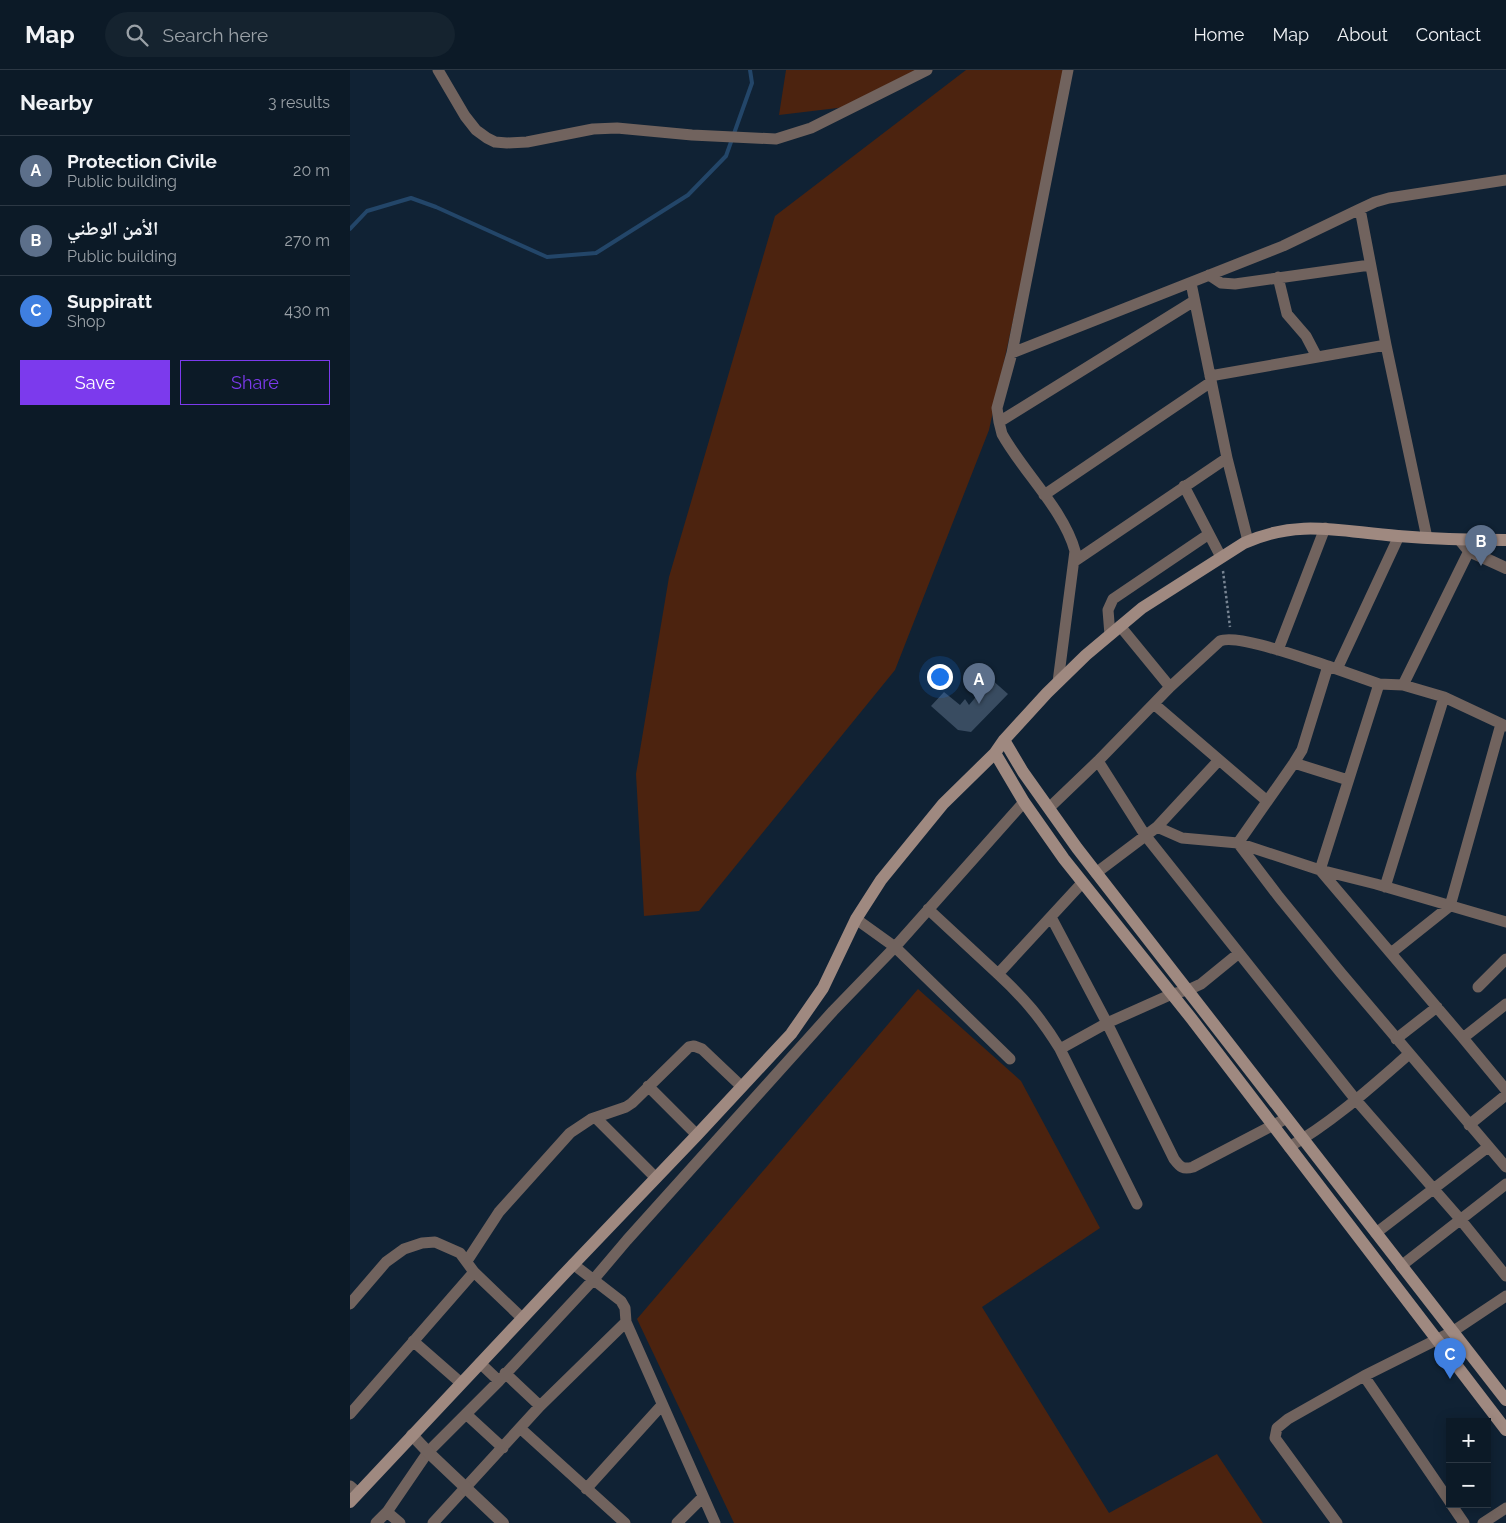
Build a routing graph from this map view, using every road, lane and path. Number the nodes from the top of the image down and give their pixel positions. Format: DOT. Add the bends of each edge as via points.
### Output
graph roads {
  1 [pos="438,70"];
  2 [pos="927,70"];
  3 [pos="1068,70"];
  4 [pos="1506,180"];
  5 [pos="1360,209"];
  6 [pos="1370,264"];
  7 [pos="1210,275"];
  8 [pos="1278,277"];
  9 [pos="1191,282"];
  10 [pos="1194,300"];
  11 [pos="1386,345"];
  12 [pos="1012,353"];
  13 [pos="1317,357"];
  14 [pos="1210,379"];
  15 [pos="998,422"];
  16 [pos="1226,458"];
  17 [pos="1184,486"];
  18 [pos="1044,495"];
  19 [pos="1325,528"];
  20 [pos="1209,534"];
  21 [pos="1399,536"];
  22 [pos="1427,538"];
  23 [pos="1460,540"];
  24 [pos="1506,540"];
  25 [pos="1248,541"];
  26 [pos="1469,551"];
  27 [pos="1222,557"];
  28 [pos="1075,561"];
  29 [pos="1506,568"];
  30 [pos="1115,630"];
  31 [pos="1231,639"];
  32 [pos="1278,650"];
  33 [pos="1332,668"];
  34 [pos="1058,682"];
  35 [pos="1379,684"];
  36 [pos="1403,685"];
  37 [pos="1170,687"];
  38 [pos="1444,697"];
  39 [pos="1154,704"];
  40 [pos="1504,725"];
  41 [pos="1004,740"];
  42 [pos="995,754"];
  43 [pos="1220,760"];
  44 [pos="1098,762"];
  45 [pos="1294,763"];
  46 [pos="1348,780"];
  47 [pos="1267,801"];
  48 [pos="1024,802"];
  49 [pos="1048,808"];
  50 [pos="1157,827"];
  51 [pos="1145,835"];
  52 [pos="1238,843"];
  53 [pos="1077,848"];
  54 [pos="1064,859"];
  55 [pos="1320,870"];
  56 [pos="1096,873"];
  57 [pos="1082,883"];
  58 [pos="1385,887"];
  59 [pos="1450,906"];
  60 [pos="928,909"];
  61 [pos="1051,917"];
  62 [pos="856,920"];
  63 [pos="1506,922"];
  64 [pos="895,947"];
  65 [pos="1239,953"];
  66 [pos="1391,953"];
  67 [pos="1506,959"];
  68 [pos="998,974"];
  69 [pos="1478,987"];
  70 [pos="1188,990"];
  71 [pos="1172,994"];
  72 [pos="1506,1004"];
  73 [pos="1437,1007"];
  74 [pos="1107,1023"];
  75 [pos="1463,1038"];
  76 [pos="1396,1039"];
  77 [pos="1060,1049"];
  78 [pos="772,1054"];
  79 [pos="1409,1054"];
  80 [pos="1010,1059"];
  81 [pos="784,1065"];
  82 [pos="648,1086"];
  83 [pos="741,1086"];
  84 [pos="1506,1090"];
  85 [pos="1506,1095"];
  86 [pos="1356,1100"];
  87 [pos="596,1118"];
  88 [pos="1287,1118"];
  89 [pos="1469,1125"];
  90 [pos="1272,1126"];
  91 [pos="697,1135"];
  92 [pos="1303,1139"];
  93 [pos="1289,1147"];
  94 [pos="1488,1147"];
  95 [pos="1506,1167"];
  96 [pos="656,1178"];
  97 [pos="1506,1184"];
  98 [pos="1433,1188"];
  99 [pos="1138,1204"];
  100 [pos="1460,1219"];
  101 [pos="1376,1233"];
  102 [pos="467,1261"];
  103 [pos="573,1264"];
  104 [pos="1401,1266"];
  105 [pos="474,1272"];
  106 [pos="1506,1276"];
  107 [pos="594,1279"];
  108 [pos="1506,1297"];
  109 [pos="350,1304"];
  110 [pos="522,1318"];
  111 [pos="626,1322"];
  112 [pos="1452,1332"];
  113 [pos="1436,1340"];
  114 [pos="413,1341"];
  115 [pos="480,1363"];
  116 [pos="1364,1376"];
  117 [pos="502,1377"];
  118 [pos="461,1383"];
  119 [pos="1506,1400"];
  120 [pos="662,1405"];
  121 [pos="540,1406"];
  122 [pos="350,1414"];
  123 [pos="466,1414"];
  124 [pos="520,1428"];
  125 [pos="1506,1430"];
  126 [pos="412,1435"];
  127 [pos="503,1448"];
  128 [pos="428,1452"];
  129 [pos="466,1488"];
  130 [pos="586,1489"];
  131 [pos="353,1494"];
  132 [pos="703,1497"];
  133 [pos="1446,1497"];
  134 [pos="1454,1508"];
  135 [pos="1506,1508"];
  136 [pos="387,1512"];
  137 [pos="376,1523"];
  138 [pos="400,1523"];
  139 [pos="433,1523"];
  140 [pos="503,1523"];
  141 [pos="624,1523"];
  142 [pos="676,1523"];
  143 [pos="715,1523"];
  144 [pos="1337,1523"];
  145 [pos="1464,1523"];
  146 [pos="1483,1523"];
  1 -- 2 [label="street" via="476,130 495,142 527,142 608,128 765,139 787,136 811,128"];
  3 -- 12 [label="street"];
  4 -- 5 [label="street" via="1389,198"];
  5 -- 6 [label="street"];
  5 -- 7 [label="street" via="1283,246"];
  6 -- 8 [label="street"];
  6 -- 11 [label="street"];
  7 -- 8 [label="street" via="1221,283 1230,284"];
  7 -- 9 [label="street"];
  8 -- 13 [label="street" via="1287,314 1306,336"];
  9 -- 10 [label="street"];
  9 -- 12 [label="street"];
  10 -- 14 [label="street"];
  10 -- 15 [label="street"];
  11 -- 13 [label="street"];
  11 -- 22 [label="street"];
  12 -- 15 [label="street" via="997,408"];
  13 -- 14 [label="street"];
  14 -- 16 [label="street"];
  14 -- 18 [label="street"];
  15 -- 18 [label="street" via="1008,445"];
  16 -- 17 [label="street"];
  16 -- 25 [label="street"];
  17 -- 20 [label="street"];
  17 -- 28 [label="street"];
  18 -- 28 [label="street" via="1073,542"];
  19 -- 21 [label="main road"];
  19 -- 25 [label="main road" via="1289,529"];
  19 -- 32 [label="street"];
  20 -- 27 [label="street"];
  20 -- 30 [label="street" via="1114,599 1108,610"];
  21 -- 22 [label="main road"];
  21 -- 33 [label="street"];
  22 -- 23 [label="main road"];
  23 -- 24 [label="main road"];
  23 -- 26 [label="street"];
  25 -- 27 [label="main road"];
  26 -- 29 [label="street"];
  26 -- 36 [label="street"];
  27 -- 30 [label="main road" via="1142,608"];
  27 -- 31 [label="path"];
  28 -- 34 [label="street"];
  30 -- 34 [label="main road"];
  30 -- 37 [label="street"];
  31 -- 32 [label="street"];
  31 -- 37 [label="street" via="1217,643"];
  32 -- 33 [label="street"];
  33 -- 35 [label="street"];
  33 -- 45 [label="street" via="1302,750"];
  34 -- 41 [label="main road"];
  35 -- 36 [label="street"];
  35 -- 46 [label="street"];
  36 -- 38 [label="street"];
  37 -- 39 [label="street"];
  38 -- 40 [label="street"];
  38 -- 58 [label="street"];
  39 -- 43 [label="street"];
  39 -- 44 [label="street"];
  40 -- 59 [label="street"];
  41 -- 42 [label="main road"];
  41 -- 49 [label="main road"];
  42 -- 48 [label="main road"];
  42 -- 62 [label="main road" via="943,804 910,843"];
  43 -- 47 [label="street"];
  43 -- 50 [label="street"];
  44 -- 49 [label="street"];
  44 -- 51 [label="street"];
  45 -- 46 [label="street"];
  45 -- 47 [label="street"];
  46 -- 55 [label="street"];
  47 -- 52 [label="street"];
  48 -- 54 [label="main road"];
  48 -- 60 [label="street"];
  49 -- 53 [label="main road"];
  50 -- 51 [label="street"];
  50 -- 52 [label="street" via="1182,838"];
  51 -- 56 [label="street"];
  51 -- 65 [label="street"];
  52 -- 55 [label="street"];
  52 -- 76 [label="street"];
  53 -- 54 [label="main road"];
  53 -- 56 [label="main road"];
  54 -- 57 [label="main road"];
  55 -- 58 [label="street"];
  55 -- 66 [label="street"];
  56 -- 70 [label="main road"];
  57 -- 61 [label="street"];
  57 -- 71 [label="main road"];
  58 -- 59 [label="street"];
  59 -- 63 [label="street"];
  59 -- 66 [label="street"];
  60 -- 64 [label="street"];
  60 -- 68 [label="street"];
  61 -- 68 [label="street"];
  61 -- 74 [label="street"];
  62 -- 64 [label="street"];
  62 -- 78 [label="main road" via="823,988"];
  64 -- 80 [label="street"];
  64 -- 81 [label="street"];
  65 -- 70 [label="street" via="1212,976"];
  65 -- 86 [label="street"];
  66 -- 73 [label="street"];
  67 -- 69 [label="street"];
  68 -- 77 [label="street" via="1025,1000"];
  70 -- 71 [label="street"];
  70 -- 88 [label="main road"];
  71 -- 74 [label="street"];
  71 -- 90 [label="main road"];
  72 -- 75 [label="street"];
  73 -- 75 [label="street"];
  73 -- 76 [label="street"];
  74 -- 77 [label="street"];
  74 -- 90 [label="street" via="1170,1152 1181,1168 1193,1167"];
  75 -- 84 [label="street"];
  76 -- 79 [label="street"];
  77 -- 99 [label="street"];
  78 -- 81 [label="street"];
  78 -- 83 [label="main road"];
  79 -- 86 [label="street"];
  79 -- 89 [label="street"];
  81 -- 107 [label="street"];
  82 -- 83 [label="street" via="692,1046 702,1049"];
  82 -- 87 [label="street" via="626,1107"];
  82 -- 91 [label="street"];
  83 -- 91 [label="main road"];
  85 -- 89 [label="street"];
  86 -- 92 [label="street"];
  86 -- 98 [label="street"];
  87 -- 96 [label="street"];
  87 -- 102 [label="street" via="570,1133 499,1212"];
  88 -- 90 [label="street"];
  88 -- 92 [label="main road"];
  89 -- 94 [label="street"];
  90 -- 93 [label="main road"];
  91 -- 96 [label="main road"];
  92 -- 93 [label="street"];
  92 -- 101 [label="main road"];
  93 -- 113 [label="main road"];
  94 -- 95 [label="street"];
  94 -- 98 [label="street"];
  96 -- 103 [label="main road"];
  97 -- 100 [label="street"];
  98 -- 100 [label="street"];
  98 -- 101 [label="street"];
  100 -- 104 [label="street"];
  100 -- 106 [label="street"];
  101 -- 104 [label="main road"];
  102 -- 105 [label="street"];
  102 -- 109 [label="street" via="460,1253 435,1242 414,1245 386,1262"];
  103 -- 107 [label="street"];
  103 -- 110 [label="main road"];
  104 -- 112 [label="main road"];
  105 -- 110 [label="street"];
  105 -- 114 [label="street"];
  107 -- 111 [label="street" via="621,1301"];
  107 -- 117 [label="street"];
  108 -- 112 [label="street"];
  110 -- 115 [label="main road"];
  111 -- 120 [label="street"];
  111 -- 121 [label="street"];
  112 -- 113 [label="street"];
  112 -- 119 [label="main road"];
  113 -- 116 [label="street"];
  113 -- 125 [label="main road"];
  114 -- 118 [label="street"];
  114 -- 122 [label="street"];
  115 -- 117 [label="street"];
  115 -- 118 [label="main road"];
  116 -- 133 [label="street"];
  116 -- 144 [label="street" via="1288,1419 1275,1433 1275,1438"];
  117 -- 121 [label="street"];
  117 -- 123 [label="street"];
  118 -- 126 [label="main road"];
  120 -- 130 [label="street"];
  120 -- 132 [label="street"];
  121 -- 124 [label="street"];
  123 -- 127 [label="street"];
  123 -- 128 [label="street"];
  124 -- 127 [label="street"];
  124 -- 130 [label="street"];
  126 -- 128 [label="street"];
  126 -- 131 [label="main road"];
  127 -- 129 [label="street"];
  128 -- 129 [label="street"];
  128 -- 136 [label="street"];
  129 -- 139 [label="street"];
  129 -- 140 [label="street"];
  130 -- 141 [label="street"];
  132 -- 142 [label="street"];
  132 -- 143 [label="street"];
  134 -- 145 [label="street"];
  135 -- 146 [label="street"];
  136 -- 137 [label="street"];
  136 -- 138 [label="street"];
}
